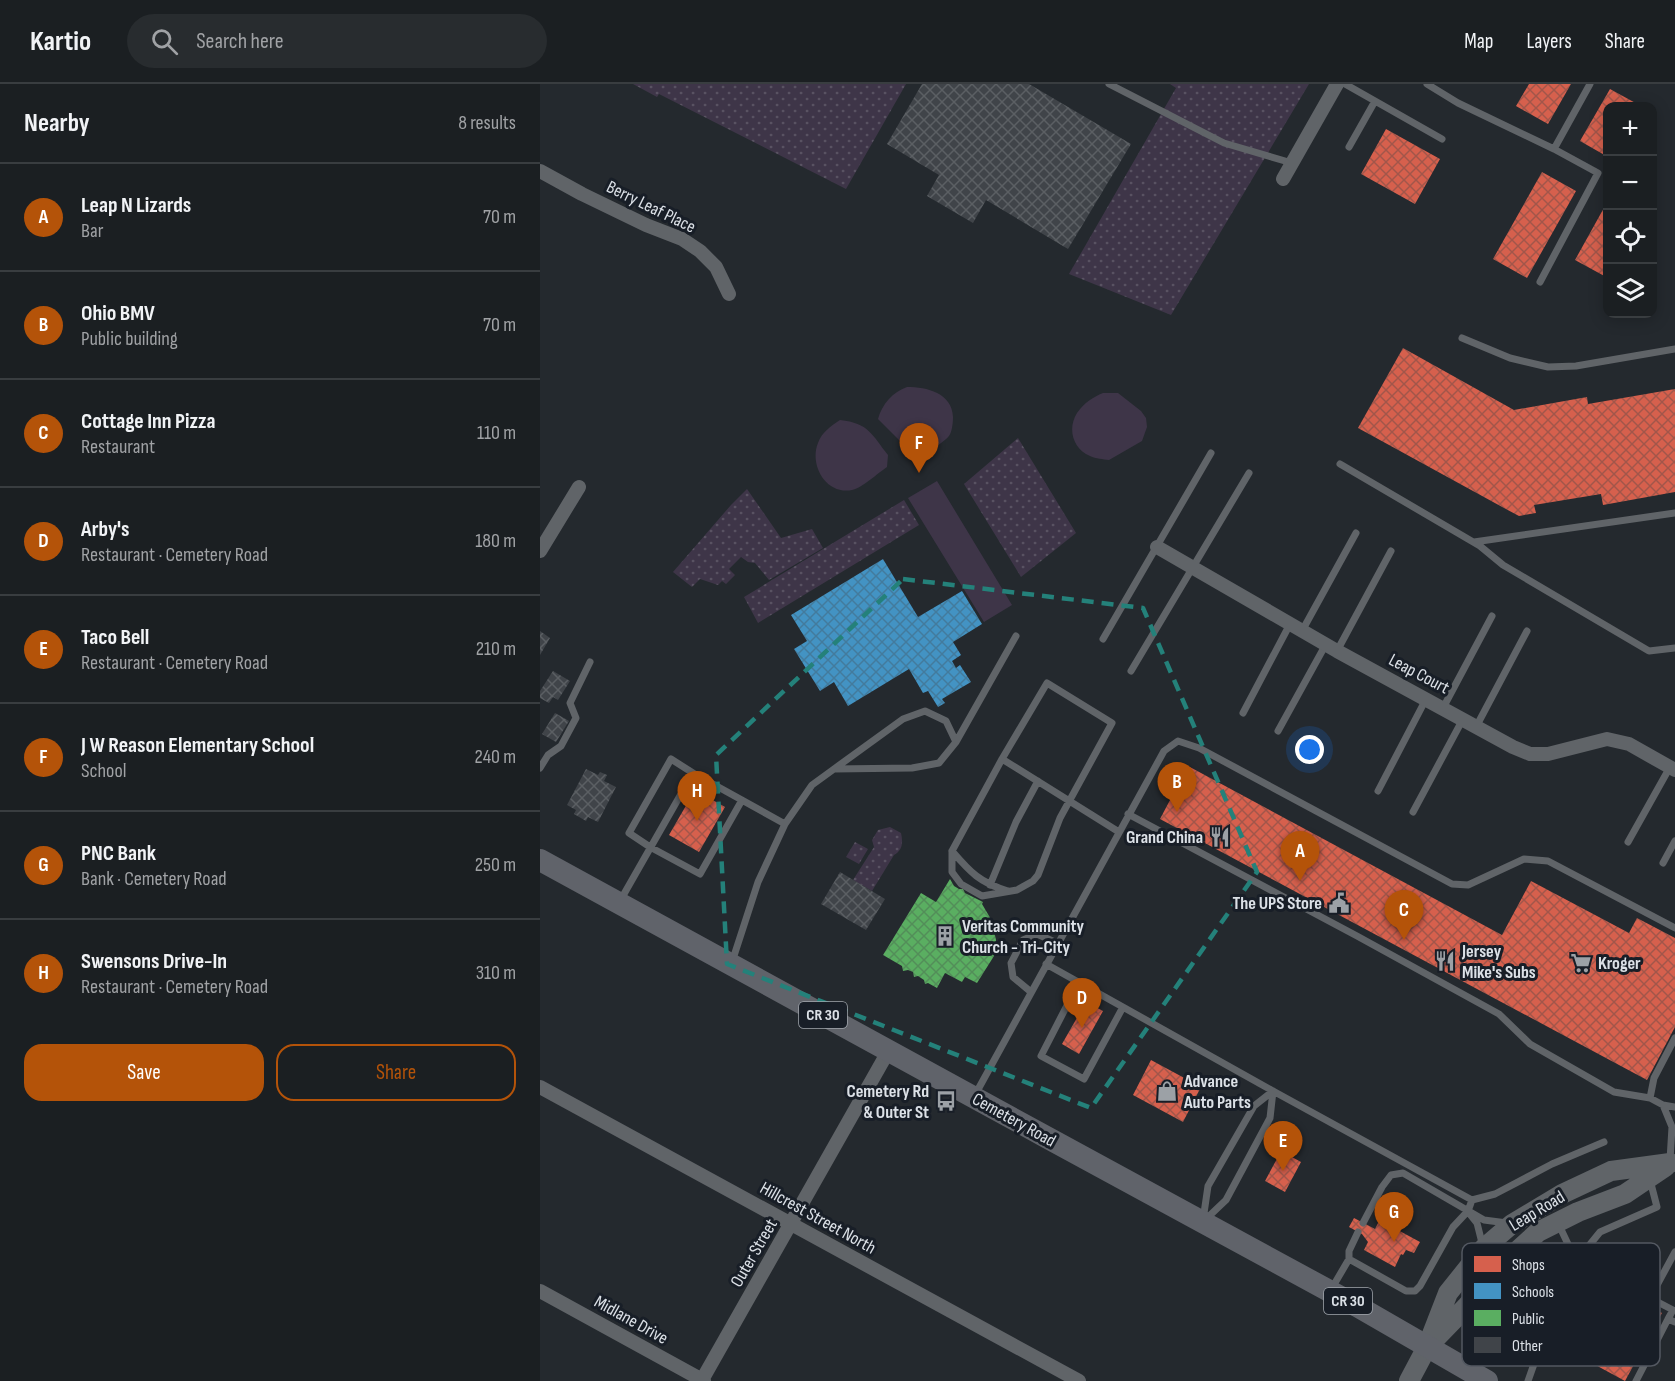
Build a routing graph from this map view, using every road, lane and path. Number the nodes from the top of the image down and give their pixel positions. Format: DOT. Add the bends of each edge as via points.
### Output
graph roads {
  1 [pos="1109,84"];
  2 [pos="1337,84"];
  3 [pos="1345,84"];
  4 [pos="1427,84"];
  5 [pos="1590,84"];
  6 [pos="1375,101"];
  7 [pos="1442,139"];
  8 [pos="1349,147"];
  9 [pos="1554,149"];
  10 [pos="1292,163"];
  11 [pos="540,171"];
  12 [pos="1283,179"];
  13 [pos="1540,282"];
  14 [pos="729,294"];
  15 [pos="1462,338"];
  16 [pos="1675,349"];
  17 [pos="1211,453"];
  18 [pos="1340,464"];
  19 [pos="1249,473"];
  20 [pos="579,487"];
  21 [pos="1675,513"];
  22 [pos="1356,533"];
  23 [pos="1474,542"];
  24 [pos="1157,547"];
  25 [pos="540,551"];
  26 [pos="1391,551"];
  27 [pos="1193,568"];
  28 [pos="1492,616"];
  29 [pos="1296,627"];
  30 [pos="1527,631"];
  31 [pos="1016,636"];
  32 [pos="1103,639"];
  33 [pos="1331,647"];
  34 [pos="1675,648"];
  35 [pos="590,662"];
  36 [pos="1131,671"];
  37 [pos="1426,699"];
  38 [pos="1443,708"];
  39 [pos="1244,713"];
  40 [pos="1463,719"];
  41 [pos="1476,727"];
  42 [pos="1278,731"];
  43 [pos="956,742"];
  44 [pos="1002,759"];
  45 [pos="540,768"];
  46 [pos="834,769"];
  47 [pos="1673,769"];
  48 [pos="693,773"];
  49 [pos="1038,781"];
  50 [pos="1378,791"];
  51 [pos="742,800"];
  52 [pos="1070,801"];
  53 [pos="1413,812"];
  54 [pos="1128,814"];
  55 [pos="785,824"];
  56 [pos="1119,832"];
  57 [pos="1675,841"];
  58 [pos="1628,842"];
  59 [pos="650,846"];
  60 [pos="952,851"];
  61 [pos="540,860"];
  62 [pos="1663,863"];
  63 [pos="990,885"];
  64 [pos="1010,892"];
  65 [pos="618,903"];
  66 [pos="1675,928"];
  67 [pos="1058,943"];
  68 [pos="1046,964"];
  69 [pos="732,965"];
  70 [pos="1079,982"];
  71 [pos="1031,992"];
  72 [pos="1122,1007"];
  73 [pos="1675,1038"];
  74 [pos="889,1050"];
  75 [pos="540,1087"];
  76 [pos="1273,1091"];
  77 [pos="974,1098"];
  78 [pos="1650,1098"];
  79 [pos="1663,1105"];
  80 [pos="1675,1107"];
  81 [pos="1604,1142"];
  82 [pos="1673,1162"];
  83 [pos="1649,1178"];
  84 [pos="1472,1200"];
  85 [pos="1468,1211"];
  86 [pos="1203,1221"];
  87 [pos="1363,1222"];
  88 [pos="1557,1222"];
  89 [pos="791,1224"];
  90 [pos="1512,1224"];
  91 [pos="1358,1232"];
  92 [pos="1483,1243"];
  93 [pos="1490,1243"];
  94 [pos="1525,1243"];
  95 [pos="1567,1243"];
  96 [pos="1591,1243"];
  97 [pos="1675,1252"];
  98 [pos="1349,1259"];
  99 [pos="1462,1276"];
  100 [pos="1660,1280"];
  101 [pos="540,1291"];
  102 [pos="1330,1291"];
  103 [pos="1660,1303"];
  104 [pos="1462,1310"];
  105 [pos="1672,1320"];
  106 [pos="1660,1340"];
  107 [pos="1427,1347"];
  108 [pos="1533,1366"];
  109 [pos="1645,1366"];
  110 [pos="703,1380"];
  111 [pos="1079,1381"];
  112 [pos="1409,1381"];
  113 [pos="1487,1381"];
  114 [pos="1528,1381"];
  115 [pos="1636,1381"];
  1 -- 10 [label="lane" via="1224,143"];
  2 -- 10 [label="street"];
  3 -- 6 [label="lane"];
  4 -- 9 [label="lane"];
  5 -- 9 [label="lane"];
  6 -- 7 [label="lane"];
  6 -- 8 [label="lane"];
  9 -- 13 [label="lane" via="1598,173"];
  10 -- 12 [label="street"];
  11 -- 14 [label="street, Berry Leaf Place" via="646,225 682,238 716,267"];
  15 -- 16 [label="lane" via="1510,358 1548,367"];
  17 -- 24 [label="lane"];
  18 -- 23 [label="lane"];
  19 -- 27 [label="lane"];
  20 -- 25 [label="street"];
  21 -- 23 [label="lane"];
  22 -- 29 [label="lane"];
  23 -- 34 [label="lane" via="1503,565 1649,651"];
  24 -- 27 [label="street, Leap Court"];
  24 -- 32 [label="lane"];
  26 -- 33 [label="lane"];
  27 -- 29 [label="street, Leap Court"];
  27 -- 36 [label="lane"];
  28 -- 38 [label="lane"];
  29 -- 33 [label="street, Leap Court"];
  29 -- 39 [label="lane"];
  30 -- 41 [label="lane"];
  31 -- 43 [label="lane"];
  33 -- 37 [label="street, Leap Court"];
  33 -- 42 [label="lane"];
  35 -- 45 [label="lane" via="570,704 576,718 561,746 548,755"];
  37 -- 38 [label="street, Leap Court"];
  37 -- 50 [label="lane"];
  38 -- 40 [label="street, Leap Court"];
  40 -- 41 [label="street, Leap Court"];
  40 -- 53 [label="lane"];
  41 -- 47 [label="street, Leap Court" via="1530,754 1548,754 1607,739 1629,744"];
  43 -- 46 [label="lane" via="939,763 912,768"];
  43 -- 46 [label="lane" via="946,721 925,711 903,719"];
  44 -- 49 [label="lane"];
  44 -- 52 [label="lane" via="1047,683 1112,723"];
  44 -- 60 [label="lane"];
  46 -- 55 [label="lane" via="812,785"];
  47 -- 58 [label="lane"];
  48 -- 51 [label="lane"];
  48 -- 59 [label="lane"];
  48 -- 59 [label="lane" via="671,759 629,832"];
  49 -- 52 [label="lane"];
  49 -- 63 [label="lane"];
  51 -- 55 [label="lane"];
  51 -- 59 [label="lane" via="700,874"];
  52 -- 56 [label="lane"];
  52 -- 64 [label="lane" via="1038,875"];
  54 -- 56 [label="lane"];
  54 -- 66 [label="lane" via="1164,751 1178,741 1199,748 1452,884 1468,885 1524,859 1548,861"];
  54 -- 78 [label="lane" via="1494,1011 1530,1044 1614,1092"];
  55 -- 69 [label="lane" via="758,882"];
  56 -- 67 [label="lane"];
  57 -- 62 [label="lane"];
  59 -- 65 [label="lane"];
  60 -- 63 [label="lane" via="978,879"];
  60 -- 64 [label="lane" via="952,872 961,884 982,896"];
  61 -- 65 [label="main road, Cemetery Road / CR 30"];
  63 -- 64 [label="lane"];
  65 -- 69 [label="main road, Cemetery Road / CR 30"];
  67 -- 68 [label="lane"];
  67 -- 71 [label="lane" via="1037,934 1023,940 1011,963 1013,977"];
  68 -- 70 [label="lane"];
  68 -- 71 [label="lane"];
  69 -- 74 [label="main road, Cemetery Road / CR 30"];
  70 -- 72 [label="lane"];
  70 -- 72 [label="lane" via="1041,1056 1084,1079"];
  71 -- 77 [label="lane"];
  72 -- 76 [label="lane"];
  73 -- 78 [label="lane" via="1654,1078"];
  74 -- 77 [label="main road, Cemetery Road / CR 30"];
  74 -- 89 [label="street, Outer Street"];
  75 -- 89 [label="street, Hillcrest Street North"];
  76 -- 84 [label="lane"];
  76 -- 86 [label="lane" via="1270,1118 1226,1200"];
  76 -- 86 [label="lane" via="1254,1106 1208,1186"];
  77 -- 86 [label="main road, Cemetery Road / CR 30"];
  78 -- 79 [label="lane"];
  79 -- 80 [label="lane"];
  79 -- 82 [label="lane" via="1672,1127"];
  81 -- 84 [label="lane" via="1495,1194"];
  82 -- 83 [label="street, Leap Road"];
  82 -- 90 [label="street, Leap Road" via="1611,1171"];
  83 -- 88 [label="street, Leap Road" via="1625,1194"];
  83 -- 96 [label="lane" via="1657,1207 1600,1232"];
  84 -- 85 [label="lane"];
  85 -- 87 [label="lane" via="1403,1173 1391,1175"];
  85 -- 90 [label="lane" via="1484,1220"];
  85 -- 92 [label="lane" via="1477,1223"];
  85 -- 98 [label="lane" via="1453,1227 1415,1292 1406,1291"];
  86 -- 102 [label="main road, Cemetery Road / CR 30"];
  88 -- 94 [label="street, Leap Road"];
  88 -- 95 [label="lane"];
  89 -- 110 [label="street, Outer Street"];
  89 -- 111 [label="street, Hillcrest Street North"];
  90 -- 93 [label="street, Leap Road"];
  91 -- 98 [label="lane"];
  97 -- 100 [label="lane"];
  98 -- 102 [label="lane"];
  99 -- 107 [label="street, Leap Road" via="1448,1293"];
  101 -- 110 [label="street, Midlane Drive"];
  102 -- 107 [label="main road, Cemetery Road / CR 30"];
  103 -- 105 [label="lane" via="1673,1310"];
  104 -- 107 [label="street, Leap Road"];
  105 -- 106 [label="lane"];
  107 -- 112 [label="street, Leap Road"];
  107 -- 113 [label="main road, Cemetery Road / CR 30"];
  108 -- 114 [label="lane"];
  109 -- 115 [label="lane"];
}
